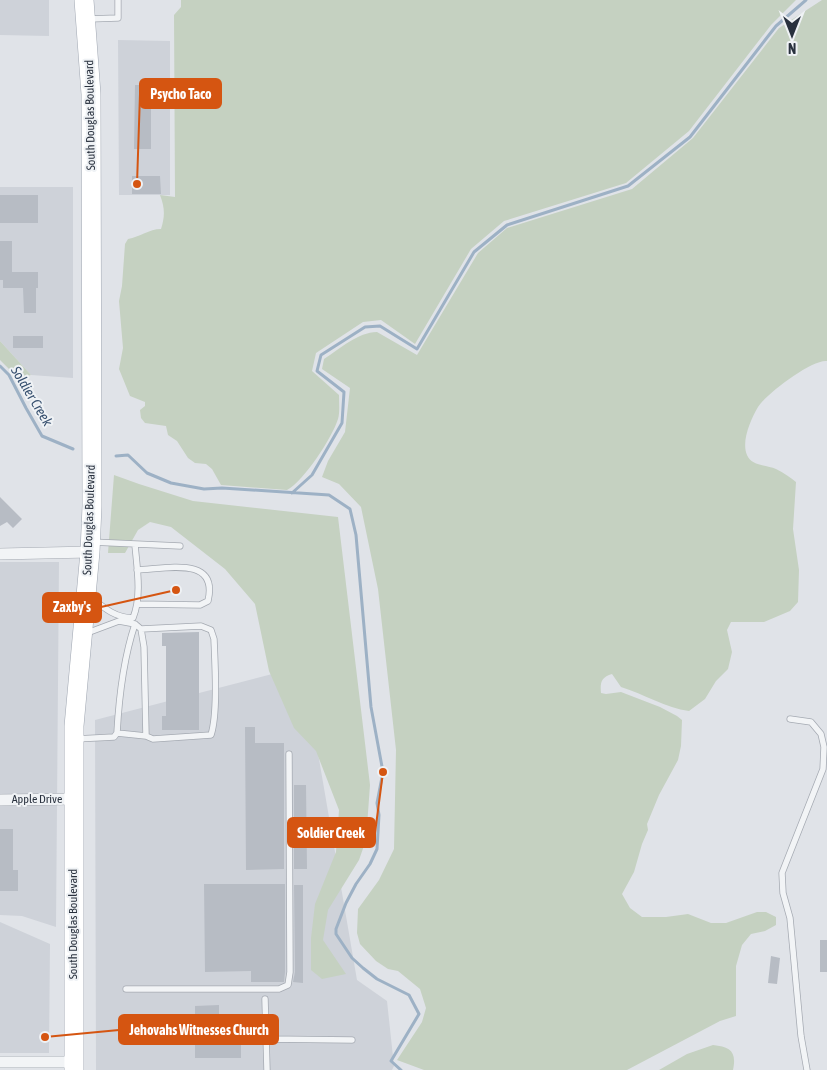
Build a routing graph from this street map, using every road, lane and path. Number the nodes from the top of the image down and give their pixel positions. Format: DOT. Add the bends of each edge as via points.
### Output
graph roads {
  1 [pos="84,0"];
  2 [pos="118,0"];
  3 [pos="86,19"];
  4 [pos="135,545"];
  5 [pos="180,546"];
  6 [pos="90,547"];
  7 [pos="0,554"];
  8 [pos="137,570"];
  9 [pos="86,594"];
  10 [pos="137,604"];
  11 [pos="122,620"];
  12 [pos="135,624"];
  13 [pos="141,629"];
  14 [pos="82,634"];
  15 [pos="790,719"];
  16 [pos="117,733"];
  17 [pos="146,736"];
  18 [pos="74,740"];
  19 [pos="289,754"];
  20 [pos="73,799"];
  21 [pos="0,800"];
  22 [pos="126,989"];
  23 [pos="265,999"];
  24 [pos="266,1039"];
  25 [pos="352,1040"];
  26 [pos="0,1062"];
  27 [pos="74,1066"];
  28 [pos="266,1070"];
  29 [pos="807,1070"];
  1 -- 3 [label="main road, South Douglas Boulevard"];
  2 -- 3 [label="lane" via="118,18"];
  3 -- 6 [label="main road, South Douglas Boulevard" via="91,102"];
  4 -- 5 [label="lane"];
  4 -- 6 [label="lane"];
  4 -- 8 [label="lane"];
  6 -- 7 [label="street"];
  6 -- 9 [label="main road, South Douglas Boulevard"];
  8 -- 10 [label="lane"];
  8 -- 10 [label="lane" via="195,568 207,578 209,586 208,602 200,605"];
  9 -- 11 [label="lane"];
  9 -- 14 [label="main road, South Douglas Boulevard"];
  10 -- 11 [label="lane" via="133,618"];
  11 -- 12 [label="lane"];
  11 -- 14 [label="lane"];
  12 -- 13 [label="lane"];
  12 -- 16 [label="lane" via="121,683"];
  13 -- 17 [label="lane"];
  13 -- 17 [label="lane" via="201,626 211,630 214,639 214,726 211,735 153,739"];
  14 -- 18 [label="main road, South Douglas Boulevard"];
  15 -- 29 [label="lane" via="811,722 821,734 824,747 823,769 782,873"];
  16 -- 17 [label="lane"];
  16 -- 18 [label="lane" via="114,737"];
  18 -- 20 [label="main road, South Douglas Boulevard"];
  19 -- 22 [label="lane" via="288,985 279,989"];
  20 -- 21 [label="street, Apple Drive"];
  20 -- 27 [label="main road, South Douglas Boulevard"];
  23 -- 24 [label="lane"];
  24 -- 25 [label="lane"];
  24 -- 28 [label="lane"];
  26 -- 27 [label="street"];
}
